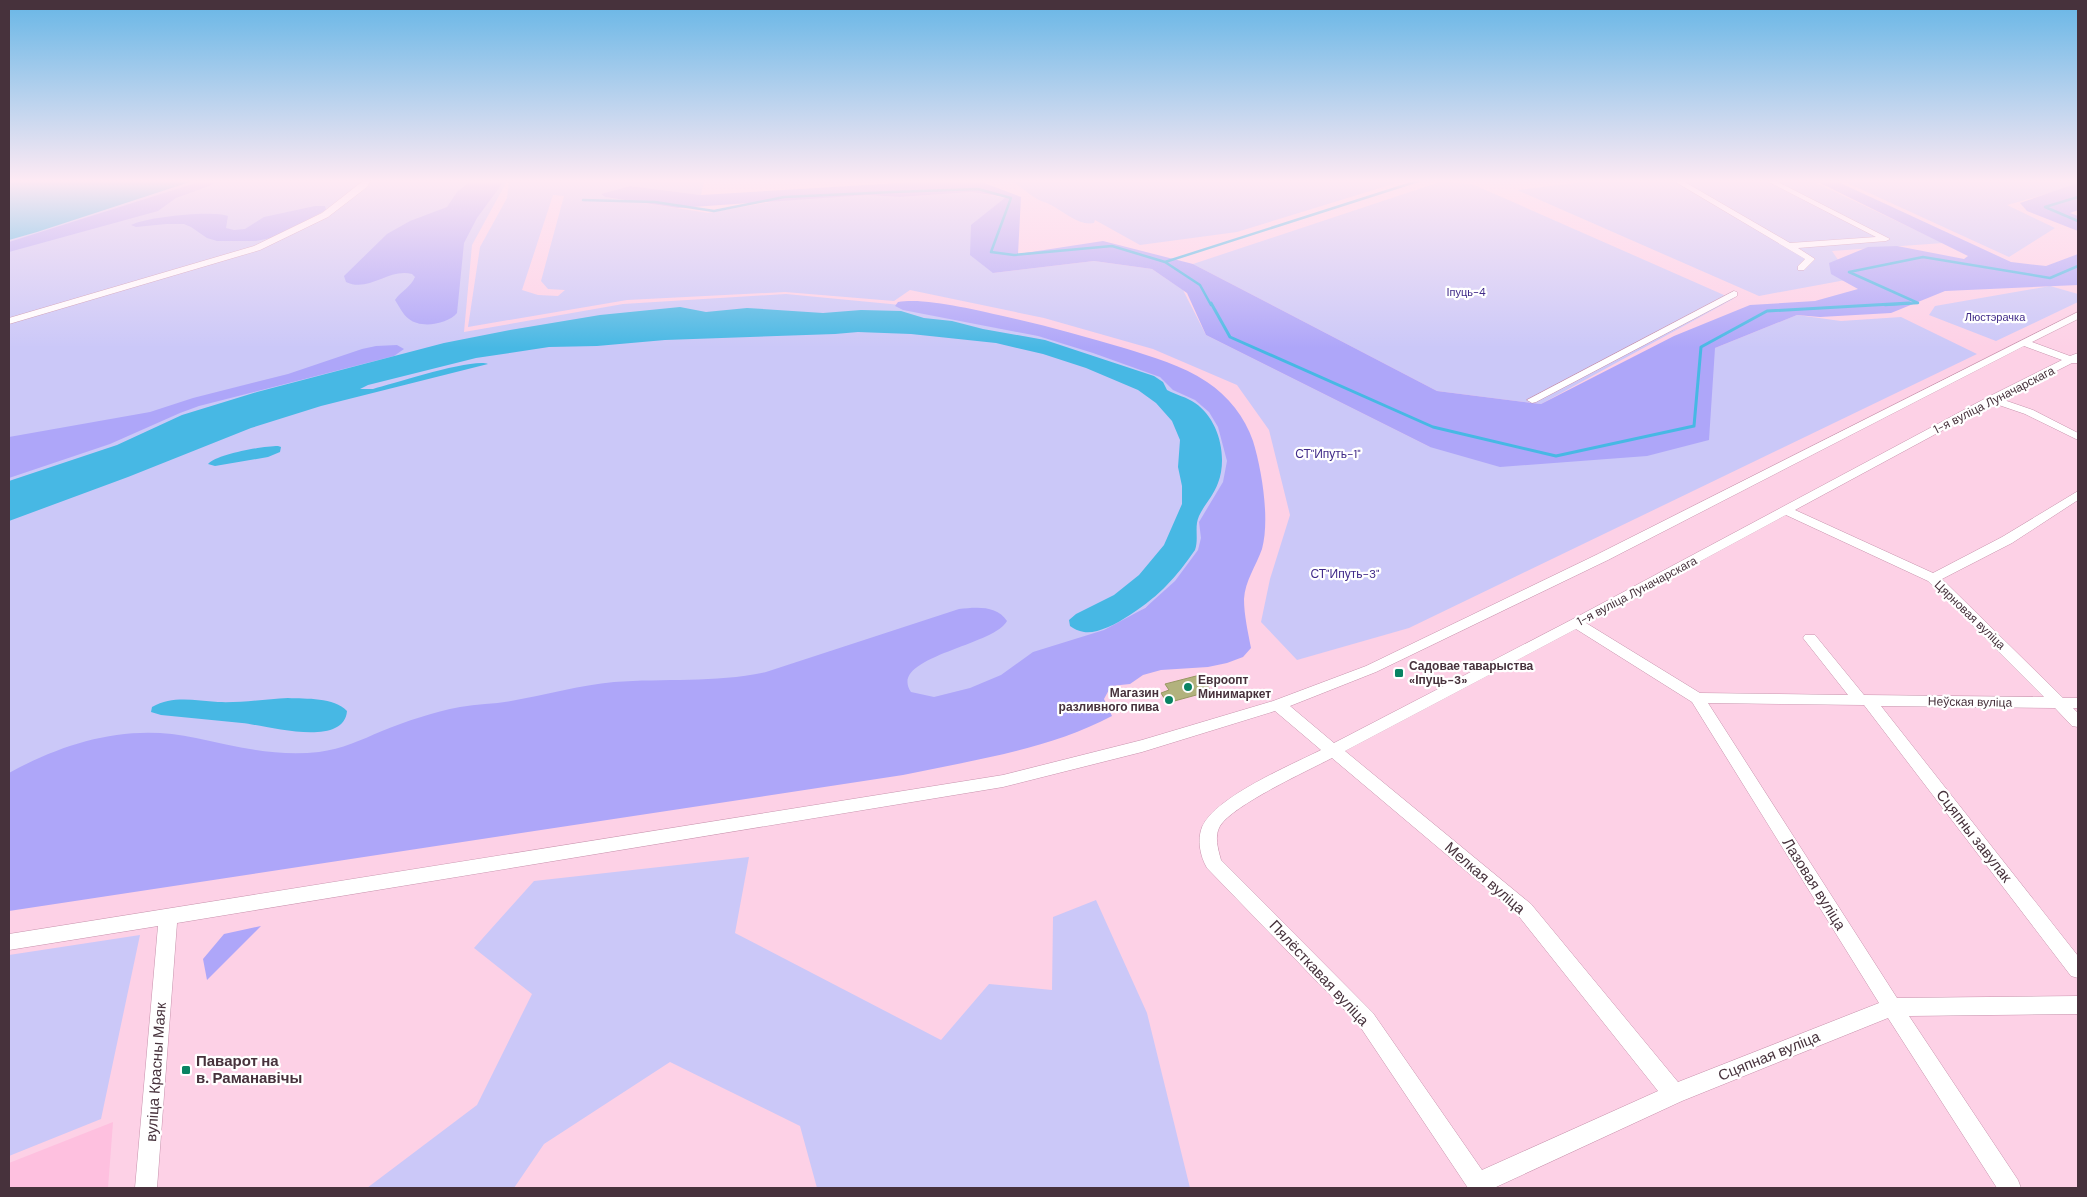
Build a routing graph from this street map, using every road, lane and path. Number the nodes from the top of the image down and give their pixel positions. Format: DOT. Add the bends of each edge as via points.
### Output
graph roads {
  1 [pos="282,237"];
  2 [pos="1773,237"];
  3 [pos="1882,237"];
  4 [pos="1788,246"];
  5 [pos="1801,268"];
  6 [pos="1734,294"];
  7 [pos="2078,315"];
  8 [pos="9,321"];
  9 [pos="2024,343"];
  10 [pos="2076,360"];
  11 [pos="1532,400"];
  12 [pos="1992,400"];
  13 [pos="2078,437"];
  14 [pos="2078,495"];
  15 [pos="1787,510"];
  16 [pos="1933,578"];
  17 [pos="1576,623"];
  18 [pos="1810,638"];
  19 [pos="1697,698"];
  20 [pos="1865,701"];
  21 [pos="2059,703"];
  22 [pos="2078,703"];
  23 [pos="1278,705"];
  24 [pos="2078,722"];
  25 [pos="1333,750"];
  26 [pos="1207,837"];
  27 [pos="168,918"];
  28 [pos="9,942"];
  29 [pos="2078,970"];
  30 [pos="2078,1005"];
  31 [pos="1892,1007"];
  32 [pos="1674,1094"];
  33 [pos="1479,1186"];
  34 [pos="146,1188"];
  35 [pos="2010,1188"];
  1 -- 8 [label="street" via="257,248"];
  2 -- 4 [label="street"];
  3 -- 4 [label="street" via="1886,239"];
  4 -- 5 [label="street" via="1811,259"];
  6 -- 11 [label="street"];
  7 -- 9 [label="street"];
  9 -- 10 [label="street"];
  9 -- 23 [label="street" via="1455,630 1378,666"];
  10 -- 12 [label="street, 1-я вуліца Луначарскага"];
  12 -- 13 [label="street" via="2030,412"];
  12 -- 15 [label="street, 1-я вуліца Луначарскага"];
  14 -- 16 [label="street" via="2007,540"];
  15 -- 16 [label="street, Цярновая вуліца"];
  15 -- 17 [label="street, 1-я вуліца Луначарскага"];
  16 -- 21 [label="street, Цярновая вуліца"];
  17 -- 19 [label="street, Лазовая вуліца"];
  17 -- 25 [label="street, 1-я вуліца Луначарскага"];
  18 -- 20 [label="street"];
  19 -- 20 [label="street, Неўская вуліца"];
  19 -- 31 [label="street, Лазовая вуліца"];
  20 -- 21 [label="street, Неўская вуліца"];
  20 -- 29 [label="street, Сцяпны завулак"];
  21 -- 22 [label="street, Неўская вуліца"];
  21 -- 24 [label="street, Цярновая вуліца"];
  23 -- 25 [label="street, Мелкая вуліца"];
  23 -- 27 [label="street" via="1142,746 1003,781"];
  25 -- 26 [label="street, 1-я вуліца Луначарскага" via="1252,793 1222,813 1211,824"];
  25 -- 32 [label="street, Мелкая вуліца" via="1524,909"];
  26 -- 33 [label="street, Пялёсткавая вуліца" via="1213,862 1366,1019"];
  27 -- 28 [label="street"];
  27 -- 34 [label="street, вуліца Красны Маяк"];
  30 -- 31 [label="street, Сцяпная вуліца"];
  31 -- 32 [label="street, Сцяпная вуліца"];
  31 -- 35 [label="street, Лазовая вуліца"];
  32 -- 33 [label="street, Сцяпная вуліца"];
}
